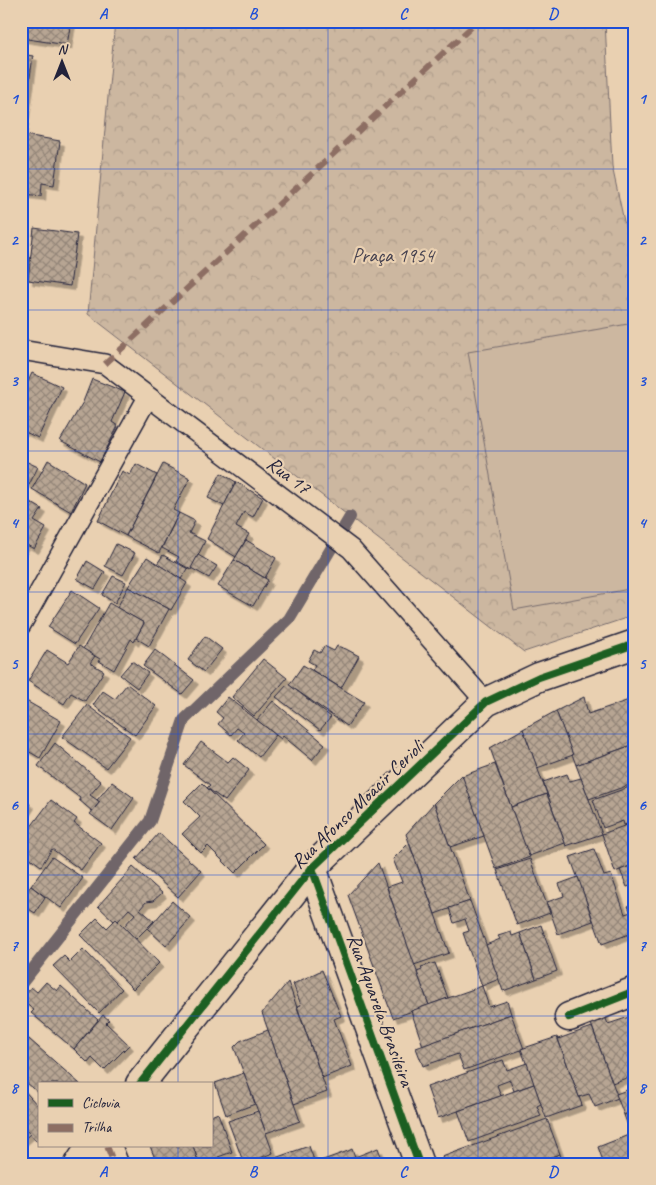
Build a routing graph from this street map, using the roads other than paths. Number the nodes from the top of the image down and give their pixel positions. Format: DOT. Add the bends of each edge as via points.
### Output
graph roads {
  1 [pos="21,350"];
  2 [pos="148,397"];
  3 [pos="21,625"];
  4 [pos="635,644"];
  5 [pos="486,702"];
  6 [pos="312,868"];
  7 [pos="635,991"];
  8 [pos="569,1017"];
  9 [pos="142,1082"];
  10 [pos="90,1148"];
  11 [pos="108,1148"];
  12 [pos="79,1164"];
  13 [pos="114,1164"];
  14 [pos="419,1164"];
  1 -- 2 [label="lane, Rua 17" via="105,364"];
  2 -- 3 [label="lane"];
  2 -- 5 [label="lane, Rua 17" via="351,549"];
  4 -- 5 [label="street, Rua Afonso Moacir Cerioli" via="539,677"];
  5 -- 6 [label="street, Rua Afonso Moacir Cerioli"];
  6 -- 9 [label="street, Rua Afonso Moacir Cerioli"];
  6 -- 14 [label="street, Rua Aquarela Brasileira"];
  7 -- 8 [label="street"];
  10 -- 12 [label="street"];
  11 -- 13 [label="street"];
}
